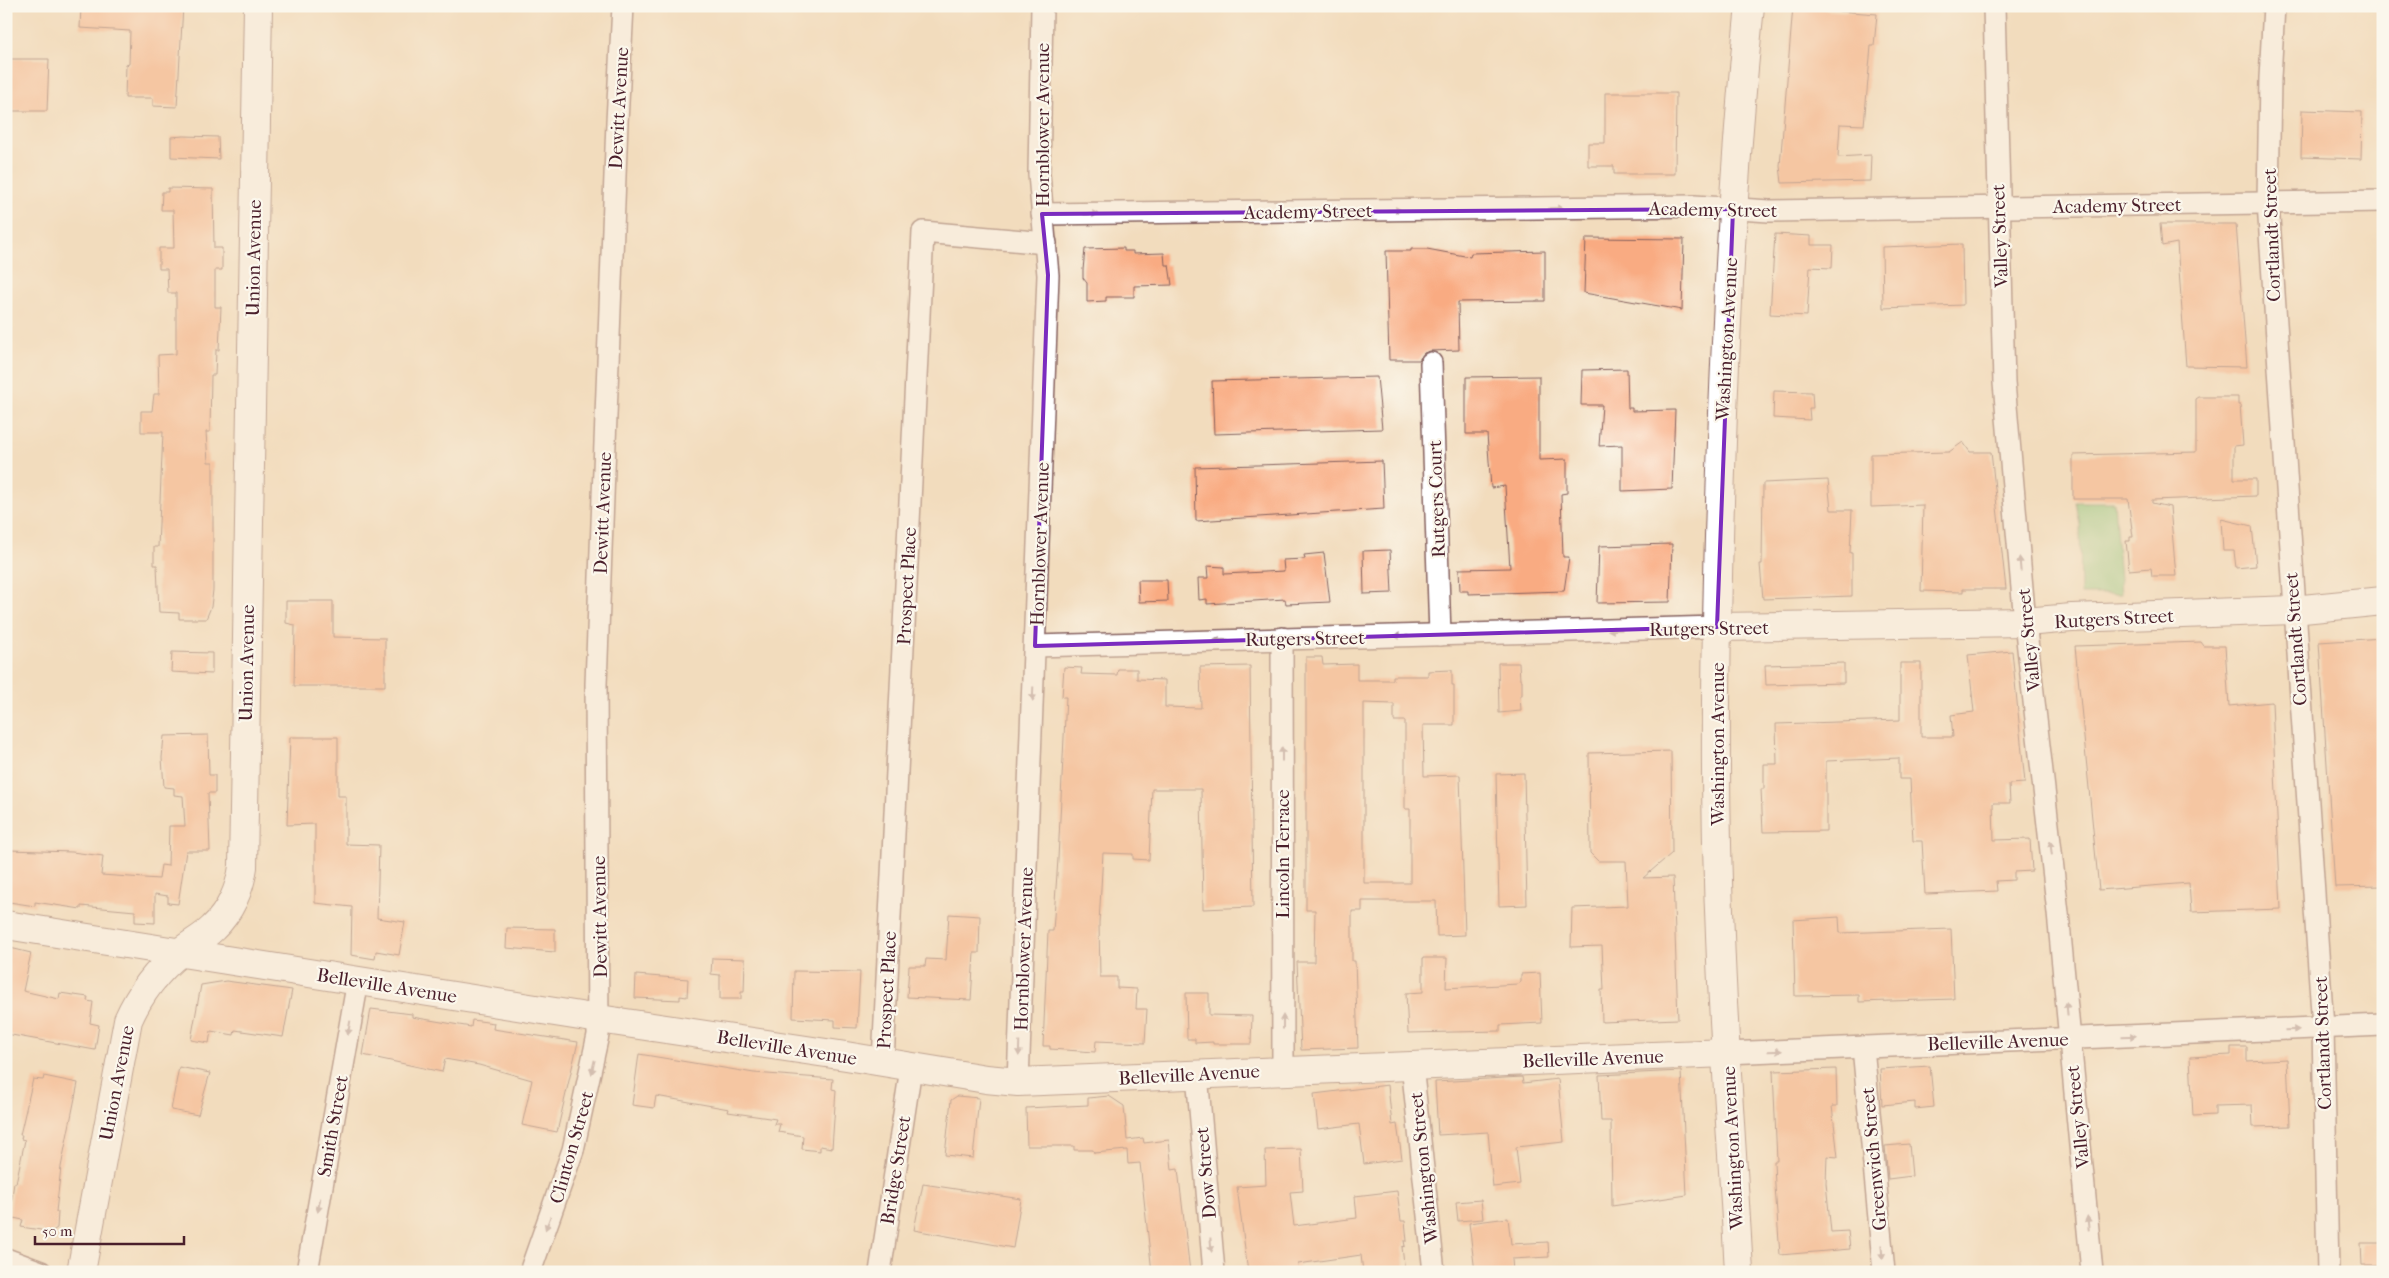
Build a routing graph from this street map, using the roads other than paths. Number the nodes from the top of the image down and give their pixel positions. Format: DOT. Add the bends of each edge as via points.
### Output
graph roads {
  1 [pos="258,6"];
  2 [pos="623,6"];
  3 [pos="1042,6"];
  4 [pos="1750,6"];
  5 [pos="1994,6"];
  6 [pos="2274,6"];
  7 [pos="2383,201"];
  8 [pos="2268,203"];
  9 [pos="1998,206"];
  10 [pos="1733,209"];
  11 [pos="1042,214"];
  12 [pos="1046,242"];
  13 [pos="1431,363"];
  14 [pos="2383,601"];
  15 [pos="2293,610"];
  16 [pos="2025,622"];
  17 [pos="1717,627"];
  18 [pos="1440,635"];
  19 [pos="1282,638"];
  20 [pos="1035,646"];
  21 [pos="6,924"];
  22 [pos="180,952"];
  23 [pos="358,980"];
  24 [pos="599,1019"];
  25 [pos="2383,1025"];
  26 [pos="2323,1028"];
  27 [pos="2069,1038"];
  28 [pos="1863,1047"];
  29 [pos="1726,1053"];
  30 [pos="883,1062"];
  31 [pos="1412,1065"];
  32 [pos="911,1068"];
  33 [pos="1283,1070"];
  34 [pos="1197,1074"];
  35 [pos="1018,1082"];
  36 [pos="6,1259"];
  37 [pos="41,1272"];
  38 [pos="82,1272"];
  39 [pos="307,1272"];
  40 [pos="530,1272"];
  41 [pos="880,1272"];
  42 [pos="1214,1272"];
  43 [pos="1434,1272"];
  44 [pos="1739,1272"];
  45 [pos="1884,1272"];
  46 [pos="2092,1272"];
  47 [pos="2328,1272"];
  1 -- 22 [label="main road, Union Avenue" via="244,867 241,883 227,912 213,928"];
  2 -- 24 [label="street, Dewitt Avenue" via="596,684"];
  3 -- 11 [label="street, Hornblower Avenue" via="1039,174"];
  4 -- 10 [label="main road, Washington Avenue"];
  5 -- 9 [label="street, Valley Street"];
  6 -- 8 [label="street, Cortlandt Street"];
  7 -- 8 [label="street, Academy Street"];
  8 -- 9 [label="street, Academy Street"];
  8 -- 15 [label="street, Cortlandt Street"];
  9 -- 10 [label="street, Academy Street"];
  16 -- 9 [label="street, Valley Street, one-way" via="2004,383"];
  11 -- 10 [label="street, Academy Street, one-way" via="1694,206"];
  10 -- 17 [label="main road, Washington Avenue"];
  11 -- 12 [label="street, Hornblower Avenue"];
  12 -- 20 [label="street, Hornblower Avenue" via="1048,275"];
  12 -- 30 [label="street, Prospect Place" via="923,232"];
  13 -- 18 [label="street, Rutgers Court"];
  14 -- 15 [label="main road, Rutgers Street"];
  15 -- 16 [label="main road, Rutgers Street"];
  15 -- 26 [label="street, Cortlandt Street"];
  16 -- 17 [label="main road, Rutgers Street"];
  27 -- 16 [label="street, Valley Street, one-way"];
  17 -- 18 [label="street, Rutgers Street, one-way"];
  17 -- 29 [label="main road, Washington Avenue" via="1718,867"];
  18 -- 19 [label="street, Rutgers Street, one-way"];
  19 -- 20 [label="street, Rutgers Street, one-way"];
  33 -- 19 [label="street, Lincoln Terrace, one-way"];
  20 -- 35 [label="street, Hornblower Avenue, one-way"];
  21 -- 22 [label="main road, Belleville Avenue"];
  22 -- 23 [label="main road, Belleville Avenue"];
  22 -- 38 [label="main road, Union Avenue" via="145,987 128,1020"];
  23 -- 24 [label="main road, Belleville Avenue"];
  23 -- 39 [label="street, Smith Street, one-way"];
  24 -- 30 [label="main road, Belleville Avenue"];
  24 -- 40 [label="street, Clinton Street, one-way" via="597,1049 573,1150"];
  25 -- 26 [label="street, Belleville Avenue"];
  27 -- 26 [label="street, Belleville Avenue, one-way"];
  26 -- 47 [label="street, Cortlandt Street"];
  27 -- 28 [label="street, Belleville Avenue"];
  46 -- 27 [label="street, Valley Street, one-way"];
  29 -- 28 [label="street, Belleville Avenue, one-way"];
  28 -- 45 [label="street, Greenwich Street, one-way"];
  29 -- 31 [label="main road, Belleville Avenue"];
  29 -- 44 [label="main road, Washington Avenue"];
  30 -- 32 [label="main road, Belleville Avenue"];
  31 -- 33 [label="main road, Belleville Avenue"];
  31 -- 43 [label="street, Washington Street"];
  32 -- 35 [label="main road, Belleville Avenue"];
  32 -- 41 [label="street, Bridge Street"];
  33 -- 34 [label="main road, Belleville Avenue"];
  34 -- 35 [label="main road, Belleville Avenue"];
  34 -- 42 [label="street, Dow Street, one-way"];
  36 -- 37 [label="street"];
}
